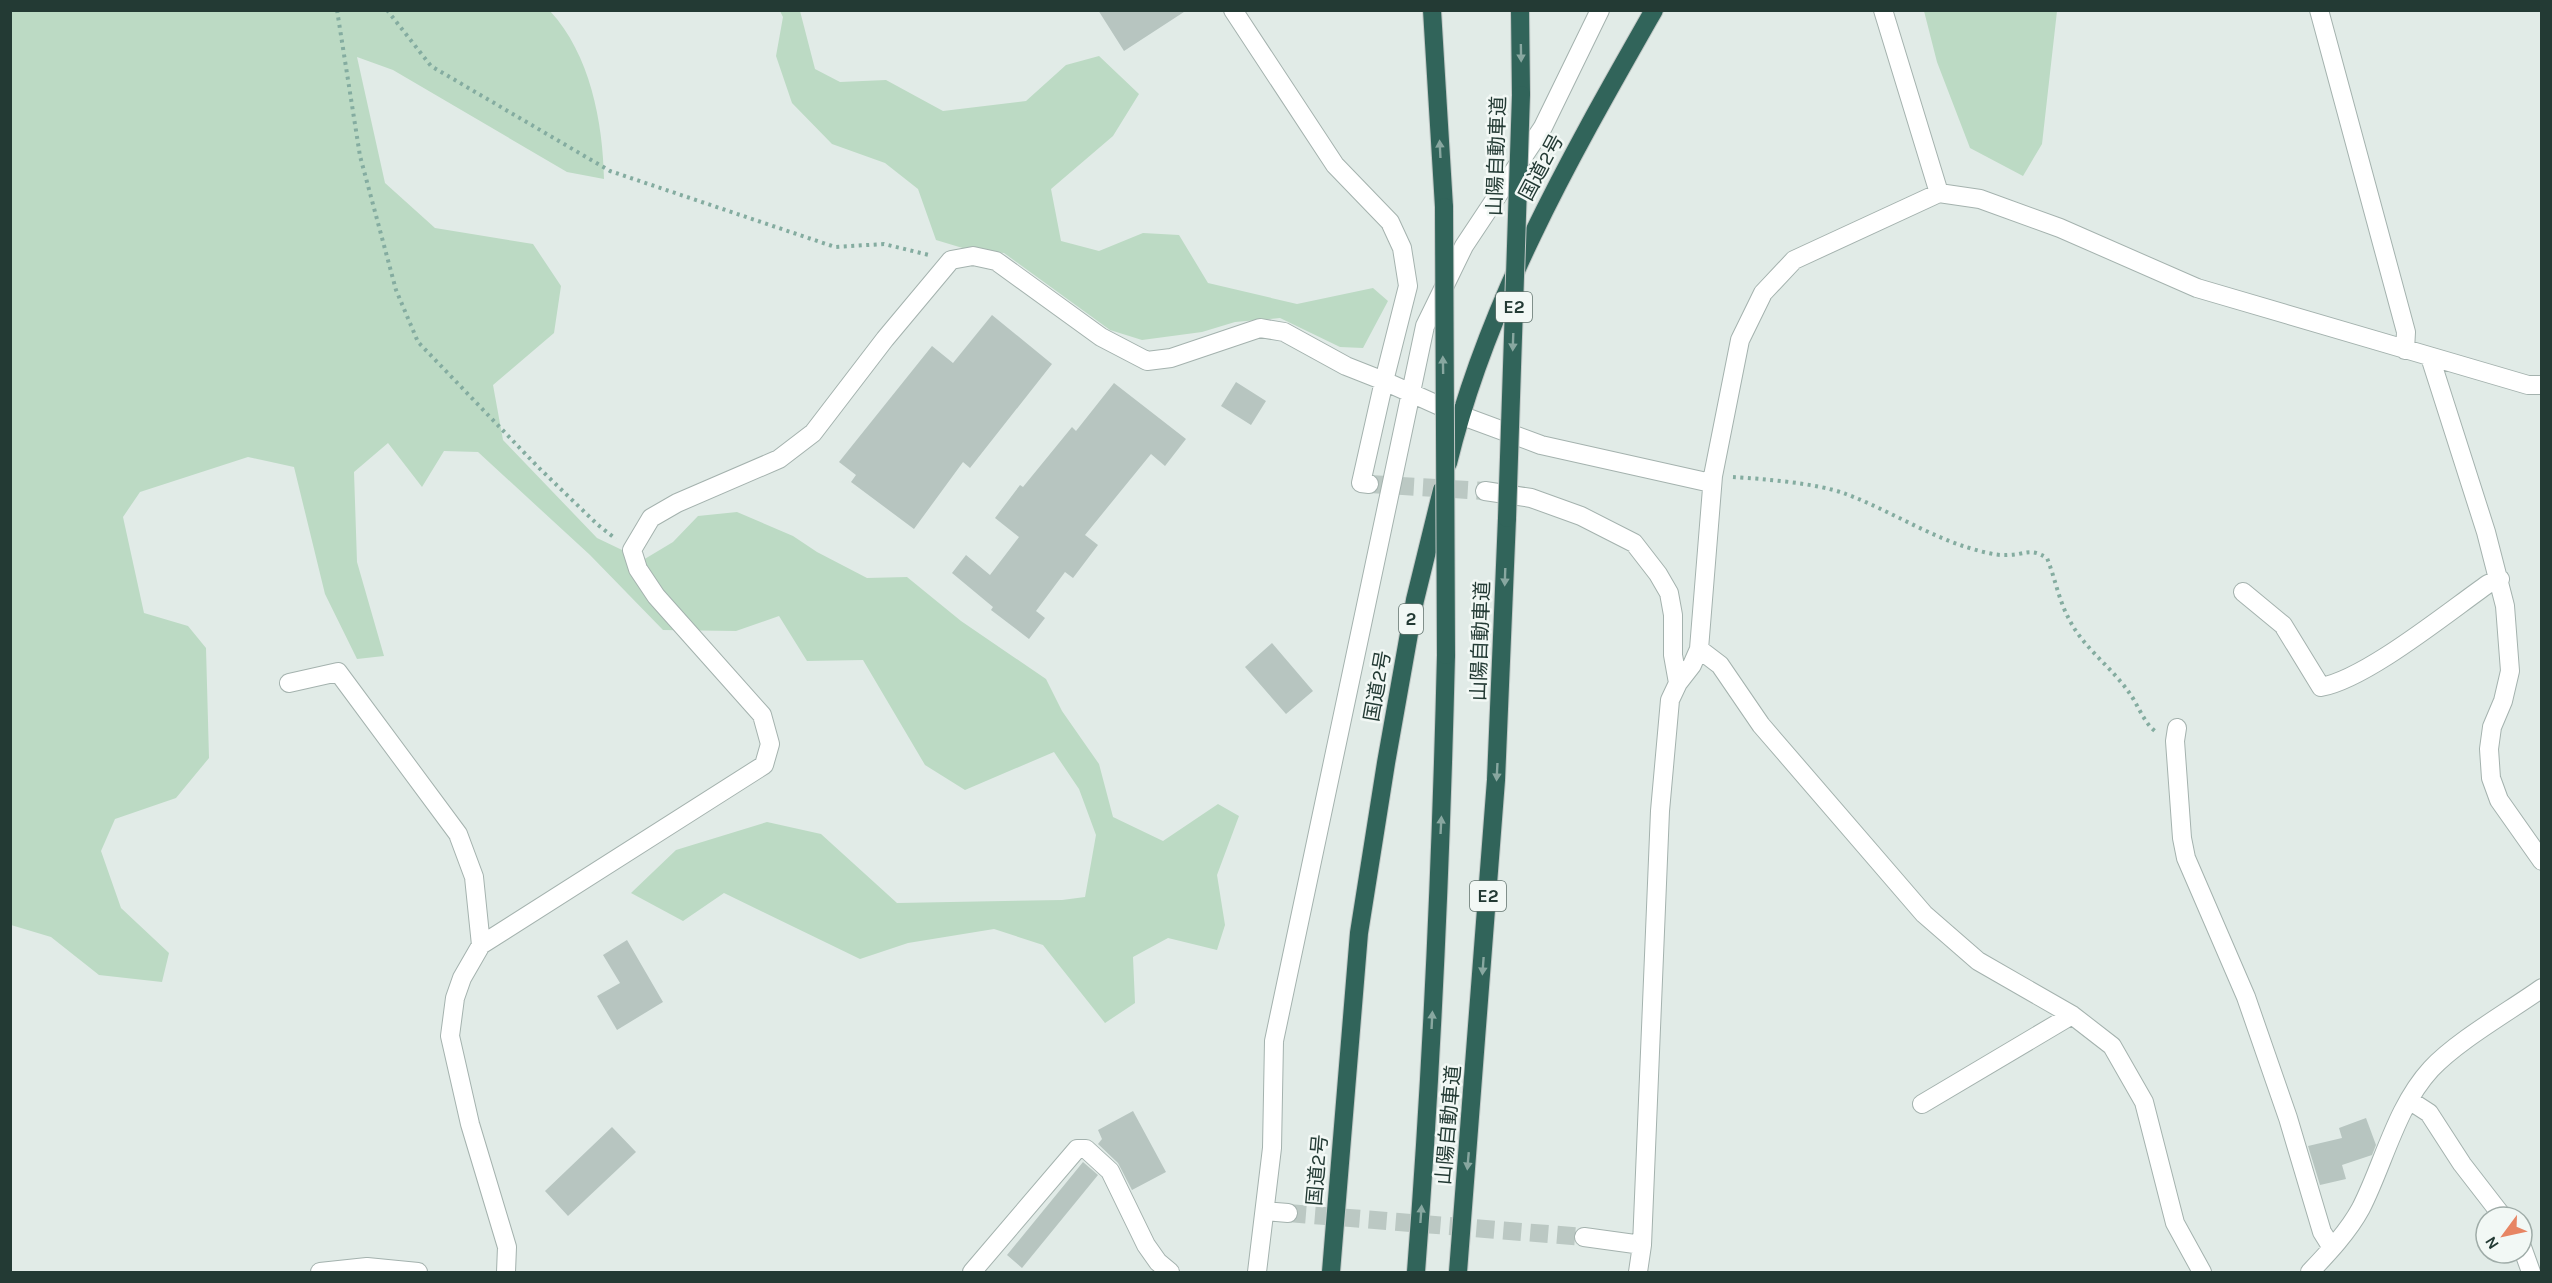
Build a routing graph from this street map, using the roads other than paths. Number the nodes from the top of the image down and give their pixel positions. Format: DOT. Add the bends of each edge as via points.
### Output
graph roads {
  1 [pos="1233,10"];
  2 [pos="1432,10"];
  3 [pos="1520,10"];
  4 [pos="1600,10"];
  5 [pos="1654,10"];
  6 [pos="1883,10"];
  7 [pos="2319,10"];
  8 [pos="1939,193"];
  9 [pos="2405,350"];
  10 [pos="2430,357"];
  11 [pos="1384,381"];
  12 [pos="2541,385"];
  13 [pos="1410,393"];
  14 [pos="1460,415"];
  15 [pos="1712,480"];
  16 [pos="1369,484"];
  17 [pos="1485,491"];
  18 [pos="2500,579"];
  19 [pos="2243,592"];
  20 [pos="1699,649"];
  21 [pos="290,683"];
  22 [pos="1678,683"];
  23 [pos="2176,735"];
  24 [pos="2541,861"];
  25 [pos="481,945"];
  26 [pos="2541,988"];
  27 [pos="2072,1015"];
  28 [pos="2409,1100"];
  29 [pos="1922,1104"];
  30 [pos="2494,1205"];
  31 [pos="1264,1211"];
  32 [pos="1288,1214"];
  33 [pos="1584,1237"];
  34 [pos="1642,1245"];
  35 [pos="2332,1248"];
  36 [pos="367,1270"];
  37 [pos="320,1272"];
  38 [pos="418,1272"];
  39 [pos="506,1272"];
  40 [pos="972,1272"];
  41 [pos="1170,1272"];
  42 [pos="1257,1272"];
  43 [pos="1331,1272"];
  44 [pos="1416,1272"];
  45 [pos="1458,1272"];
  46 [pos="1638,1272"];
  47 [pos="2202,1272"];
  48 [pos="2310,1272"];
  1 -- 11 [label="street" via="1335,165 1390,222 1402,248 1408,286"];
  44 -- 2 [label="highway, 山陽自動車道, one-way, bridge" via="1426,1148 1446,655 1444,207"];
  3 -- 45 [label="highway, 山陽自動車道 / E2, one-way, bridge" via="1521,95 1496,780"];
  4 -- 13 [label="street" via="1543,127 1464,246 1425,326"];
  5 -- 14 [label="highway, 国道2号 / 2" via="1538,220 1503,297"];
  6 -- 8 [label="street"];
  7 -- 9 [label="street" via="2406,332"];
  8 -- 9 [label="street" via="1980,199 2060,228 2197,288"];
  8 -- 15 [label="street" via="1794,260 1763,293 1740,340"];
  9 -- 10 [label="street"];
  10 -- 12 [label="street" via="2528,385"];
  10 -- 18 [label="street"];
  11 -- 13 [label="street"];
  11 -- 16 [label="street" via="1362,483"];
  11 -- 25 [label="street" via="1346,366 1284,332 1260,328 1171,358 1147,361 1101,337 996,261 973,256 951,260 813,433 779,459 651,518 632,550 638,569 656,596 762,715 770,744 764,765"];
  13 -- 14 [label="street"];
  13 -- 31 [label="street" via="1274,1041 1272,1148"];
  14 -- 15 [label="street" via="1541,446"];
  14 -- 43 [label="highway, 国道2号 / 2" via="1415,600 1361,922"];
  15 -- 20 [label="street"];
  17 -- 22 [label="street" via="1532,498 1581,516 1634,543 1669,593"];
  18 -- 19 [label="street" via="2384,657 2336,684 2321,687 2283,625"];
  18 -- 24 [label="street" via="2510,671 2492,727 2491,778 2499,800"];
  20 -- 22 [label="street"];
  20 -- 27 [label="street" via="1720,665 1761,725 1924,914 1978,961"];
  21 -- 25 [label="street" via="338,672 458,834 474,877"];
  22 -- 34 [label="street" via="1670,700 1660,811"];
  23 -- 35 [label="street" via="2186,858 2247,997 2322,1232"];
  25 -- 39 [label="street" via="455,998 450,1036 470,1125 507,1247"];
  26 -- 28 [label="street" via="2451,1051 2430,1070"];
  27 -- 29 [label="street"];
  27 -- 47 [label="street" via="2112,1046 2144,1102 2175,1223"];
  28 -- 30 [label="street" via="2429,1113"];
  28 -- 35 [label="street" via="2360,1209"];
  31 -- 32 [label="street"];
  31 -- 42 [label="street"];
  33 -- 34 [label="street"];
  34 -- 46 [label="street"];
  35 -- 48 [label="street"];
  36 -- 37 [label="street"];
  36 -- 38 [label="street"];
  40 -- 41 [label="street" via="1077,1149 1086,1149 1110,1171 1146,1245"];
}
